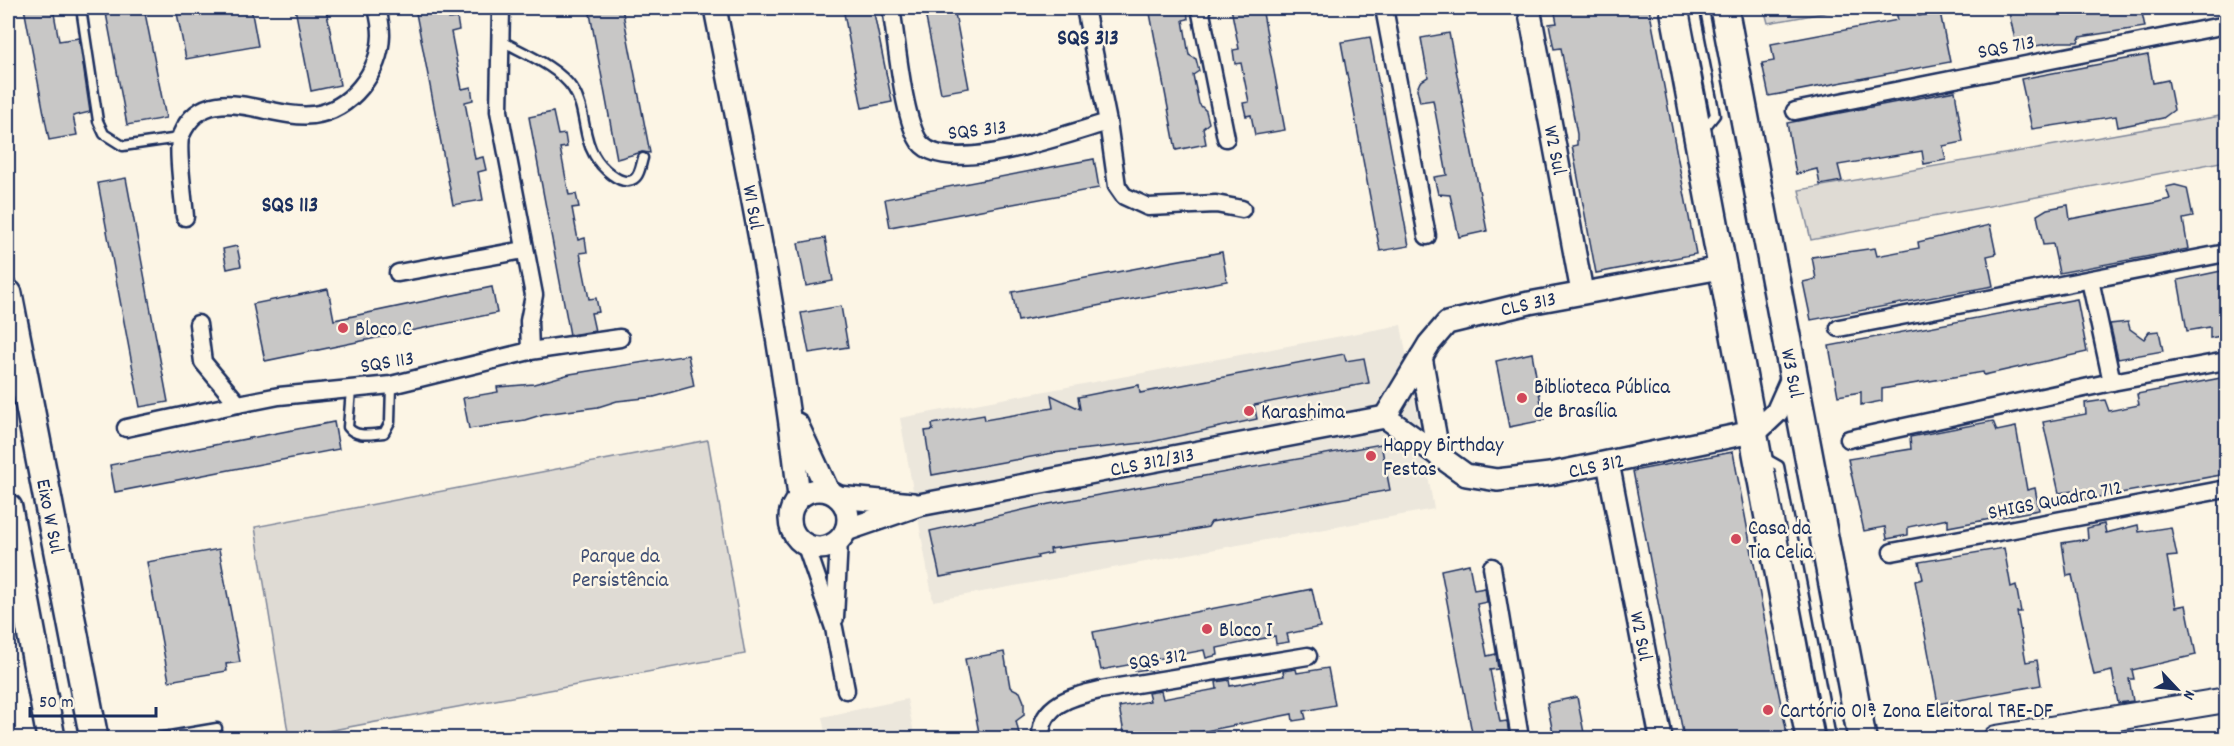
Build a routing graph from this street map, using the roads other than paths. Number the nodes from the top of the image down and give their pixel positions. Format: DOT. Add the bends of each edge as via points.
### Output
graph roads {
  1 [pos="81,8"];
  2 [pos="377,8"];
  3 [pos="501,8"];
  4 [pos="714,8"];
  5 [pos="891,8"];
  6 [pos="1085,8"];
  7 [pos="1200,8"];
  8 [pos="1384,8"];
  9 [pos="1529,8"];
  10 [pos="1674,8"];
  11 [pos="1694,8"];
  12 [pos="1724,8"];
  13 [pos="2226,25"];
  14 [pos="500,40"];
  15 [pos="1795,111"];
  16 [pos="1108,122"];
  17 [pos="1697,137"];
  18 [pos="179,138"];
  19 [pos="1226,138"];
  20 [pos="643,158"];
  21 [pos="1242,209"];
  22 [pos="185,217"];
  23 [pos="1426,236"];
  24 [pos="524,250"];
  25 [pos="2226,253"];
  26 [pos="1721,268"];
  27 [pos="398,273"];
  28 [pos="2090,280"];
  29 [pos="1582,292"];
  30 [pos="8,294"];
  31 [pos="198,324"];
  32 [pos="1839,328"];
  33 [pos="620,338"];
  34 [pos="530,351"];
  35 [pos="1421,357"];
  36 [pos="2226,361"];
  37 [pos="1793,376"];
  38 [pos="2112,382"];
  39 [pos="391,385"];
  40 [pos="351,390"];
  41 [pos="238,404"];
  42 [pos="789,407"];
  43 [pos="1385,417"];
  44 [pos="126,428"];
  45 [pos="1849,439"];
  46 [pos="1753,443"];
  47 [pos="1439,456"];
  48 [pos="1608,463"];
  49 [pos="2226,489"];
  50 [pos="833,494"];
  51 [pos="799,497"];
  52 [pos="919,504"];
  53 [pos="8,508"];
  54 [pos="842,535"];
  55 [pos="806,546"];
  56 [pos="1892,552"];
  57 [pos="1492,567"];
  58 [pos="834,628"];
  59 [pos="1308,656"];
  60 [pos="846,690"];
  61 [pos="2226,700"];
  62 [pos="217,729"];
  63 [pos="2105,730"];
  64 [pos="1864,736"];
  65 [pos="51,738"];
  66 [pos="94,738"];
  67 [pos="158,738"];
  68 [pos="1041,738"];
  69 [pos="1520,738"];
  70 [pos="1661,738"];
  71 [pos="1810,738"];
  72 [pos="1831,738"];
  73 [pos="1996,738"];
  1 -- 18 [label="lane" via="98,122 104,134 123,146"];
  2 -- 18 [label="street" via="381,34 377,60 363,85 342,104 313,115 228,104 207,108 190,118"];
  3 -- 14 [label="street"];
  4 -- 42 [label="street, W1 Sul" via="752,193"];
  5 -- 16 [label="street, SQS 313" via="910,118 917,139 928,152 952,157 1013,149"];
  6 -- 16 [label="street"];
  7 -- 19 [label="street"];
  8 -- 23 [label="street"];
  9 -- 29 [label="street, W2 Sul"];
  10 -- 17 [label="main road"];
  11 -- 17 [label="lane" via="1714,115"];
  12 -- 37 [label="main road, W3 Sul"];
  13 -- 15 [label="street, SQS 713"];
  14 -- 20 [label="lane" via="555,72 573,89 594,155 612,174 626,182 634,180"];
  14 -- 24 [label="street" via="499,111"];
  16 -- 21 [label="street" via="1117,186 1134,203 1148,207 1216,204"];
  17 -- 26 [label="main road"];
  18 -- 22 [label="street"];
  24 -- 27 [label="street"];
  24 -- 34 [label="street" via="534,295 529,321"];
  25 -- 28 [label="street"];
  26 -- 29 [label="street, CLS 313"];
  26 -- 46 [label="main road"];
  28 -- 32 [label="street"];
  28 -- 38 [label="street"];
  29 -- 35 [label="street, CLS 313" via="1447,323"];
  30 -- 66 [label="main road, Eixo W Sul"];
  31 -- 41 [label="street" via="203,362"];
  33 -- 34 [label="street, SQS 113"];
  34 -- 39 [label="street, SQS 113"];
  35 -- 43 [label="street, CLS 313"];
  35 -- 47 [label="street"];
  36 -- 38 [label="street"];
  37 -- 46 [label="street, CLS 312" via="1772,419"];
  37 -- 64 [label="main road, W3 Sul"];
  38 -- 45 [label="street"];
  39 -- 40 [label="street, SQS 113"];
  39 -- 40 [label="lane" via="390,422 384,433 350,431"];
  40 -- 41 [label="street, SQS 113"];
  41 -- 44 [label="street, SQS 113"];
  42 -- 50 [label="street, W1 Sul"];
  42 -- 51 [label="street, W1 Sul"];
  43 -- 47 [label="street, CLS 312"];
  43 -- 52 [label="street, CLS 312/313"];
  46 -- 48 [label="street, CLS 312"];
  46 -- 71 [label="main road"];
  46 -- 72 [label="lane" via="1779,466"];
  47 -- 48 [label="street, CLS 312" via="1466,475 1497,480"];
  48 -- 70 [label="street, W2 Sul"];
  49 -- 56 [label="street, SHIGS Quadra 712"];
  50 -- 51 [label="street" via="817,489"];
  50 -- 52 [label="street, CLS 312/313"];
  50 -- 54 [label="street" via="845,506 848,518"];
  51 -- 55 [label="street" via="789,518 797,539"];
  52 -- 54 [label="street, CLS 312/313"];
  53 -- 65 [label="main road, Eixo W Sul"];
  54 -- 55 [label="street" via="829,546"];
  54 -- 58 [label="street"];
  55 -- 58 [label="street"];
  57 -- 69 [label="street"];
  58 -- 60 [label="street"];
  59 -- 68 [label="street, SQS 312" via="1100,690 1067,699 1056,704 1046,717"];
  61 -- 63 [label="main road"];
  62 -- 67 [label="lane"];
  63 -- 73 [label="main road"];
}
